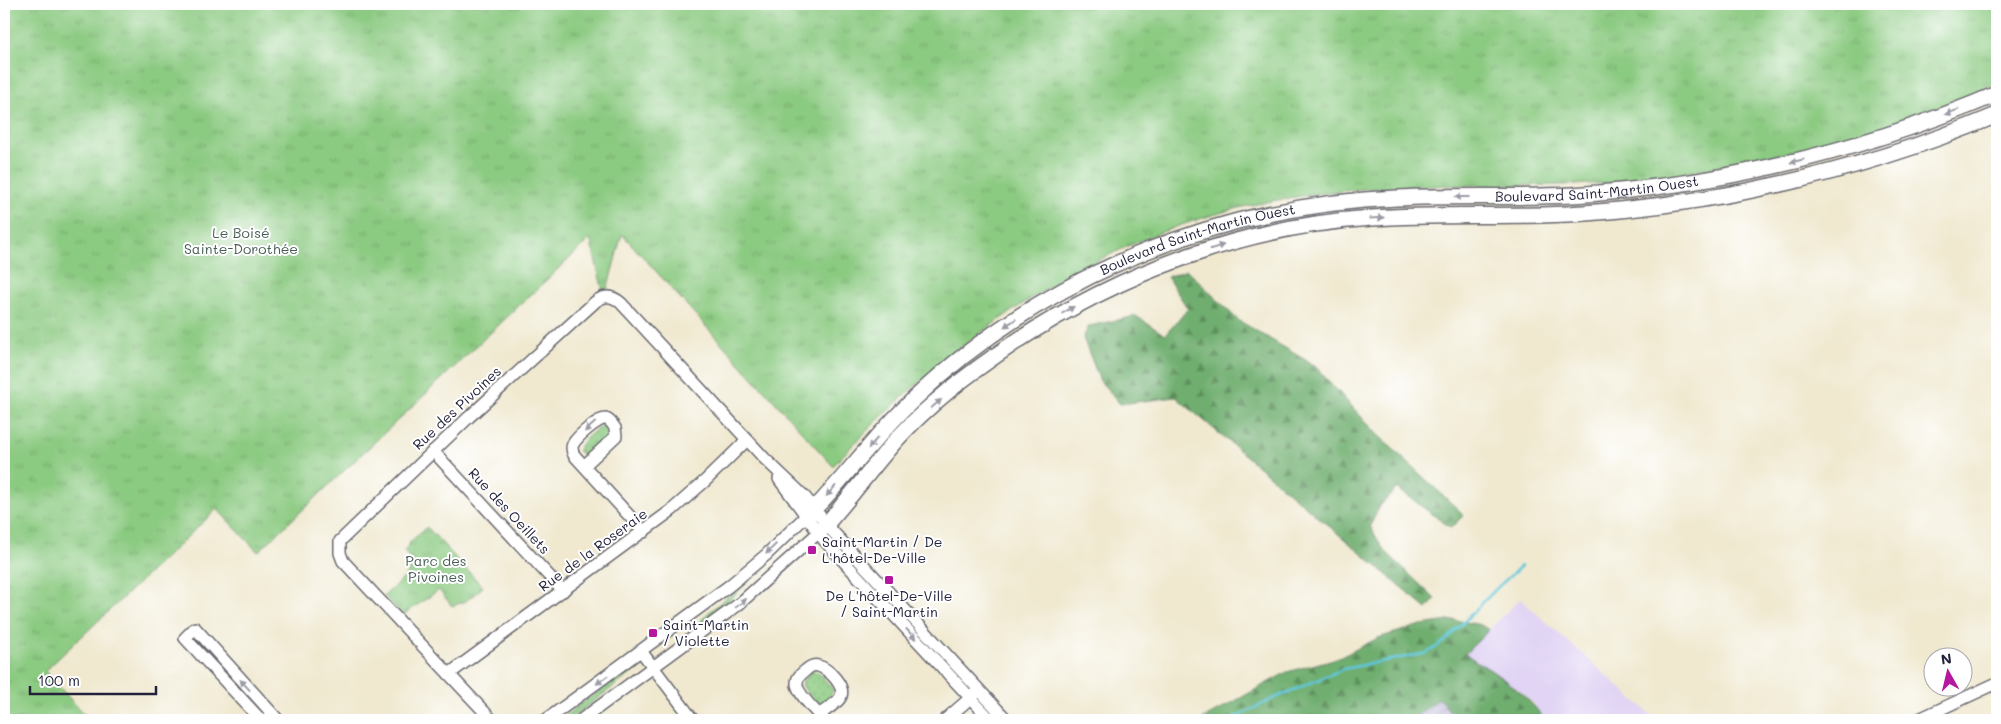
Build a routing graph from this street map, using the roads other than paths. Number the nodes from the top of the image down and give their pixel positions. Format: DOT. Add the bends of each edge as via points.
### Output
graph roads {
  1 [pos="1997,94"];
  2 [pos="1997,115"];
  3 [pos="747,440"];
  4 [pos="433,451"];
  5 [pos="584,466"];
  6 [pos="810,512"];
  7 [pos="822,528"];
  8 [pos="644,532"];
  9 [pos="563,591"];
  10 [pos="641,651"];
  11 [pos="654,668"];
  12 [pos="449,674"];
  13 [pos="1997,683"];
  14 [pos="979,690"];
  15 [pos="970,698"];
  16 [pos="261,720"];
  17 [pos="278,720"];
  18 [pos="492,720"];
  19 [pos="546,720"];
  20 [pos="581,720"];
  21 [pos="693,720"];
  22 [pos="945,720"];
  23 [pos="990,720"];
  24 [pos="1007,720"];
  25 [pos="1917,720"];
  1 -- 6 [label="main road, Boulevard Saint-Martin Ouest, one-way" via="1869,142 1736,174 1588,194 1406,197 1336,203 1260,216 1181,239 1078,283 990,337 909,403"];
  7 -- 2 [label="main road, Boulevard Saint-Martin Ouest, one-way" via="904,432 981,366 1088,299 1180,259 1248,239 1337,221 1415,216 1587,213 1741,192 1872,160"];
  3 -- 4 [label="street, Rue des Pivoines" via="621,303 608,296 595,302"];
  3 -- 6 [label="street, Rue des Pivoines" via="799,490"];
  3 -- 8 [label="street, Rue de la Roseraie" via="705,481"];
  4 -- 9 [label="street, Rue des Oeillets"];
  4 -- 12 [label="street, Rue des Pivoines" via="344,535 339,548 343,561"];
  5 -- 8 [label="street"];
  6 -- 7 [label="street, Rue des Pivoines"];
  6 -- 10 [label="street, Boulevard Saint-Martin Ouest, one-way" via="741,576"];
  11 -- 7 [label="street, Boulevard Saint-Martin Ouest, one-way" via="739,604"];
  7 -- 14 [label="street"];
  7 -- 15 [label="street, one-way"];
  8 -- 9 [label="street, Rue de la Roseraie"];
  9 -- 12 [label="street, Rue de la Roseraie"];
  10 -- 11 [label="street"];
  10 -- 19 [label="street, Boulevard Saint-Martin Ouest, one-way"];
  11 -- 20 [label="street, Boulevard Saint-Martin Ouest"];
  11 -- 21 [label="street"];
  12 -- 18 [label="street, Rue des Pivoines"];
  13 -- 25 [label="street"];
  14 -- 15 [label="street"];
  14 -- 24 [label="street"];
  15 -- 22 [label="street"];
  15 -- 23 [label="street"];
  17 -- 16 [label="street, one-way" via="194,628 185,638"];
}
